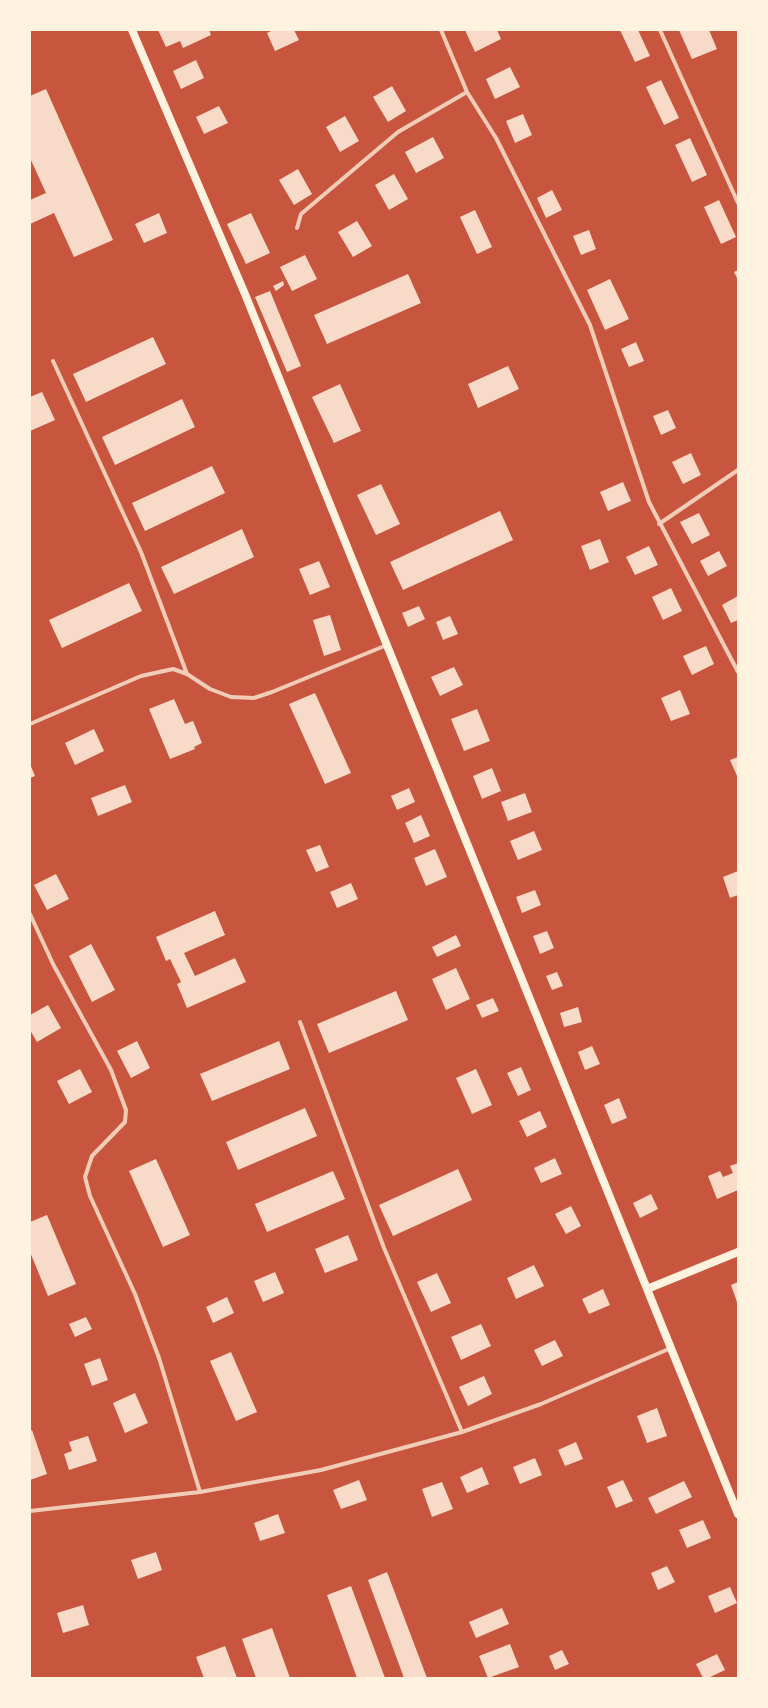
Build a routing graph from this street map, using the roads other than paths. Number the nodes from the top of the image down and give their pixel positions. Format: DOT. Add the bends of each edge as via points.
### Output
graph roads {
  1 [pos="132,30"];
  2 [pos="441,30"];
  3 [pos="660,30"];
  4 [pos="467,92"];
  5 [pos="738,203"];
  6 [pos="297,228"];
  7 [pos="53,361"];
  8 [pos="738,470"];
  9 [pos="659,524"];
  10 [pos="387,645"];
  11 [pos="738,672"];
  12 [pos="187,674"];
  13 [pos="30,724"];
  14 [pos="30,914"];
  15 [pos="300,1022"];
  16 [pos="738,1252"];
  17 [pos="647,1289"];
  18 [pos="671,1348"];
  19 [pos="462,1432"];
  20 [pos="200,1492"];
  21 [pos="30,1511"];
  22 [pos="738,1514"];
  1 -- 10 [label="main road" via="229,255"];
  2 -- 4 [label="street"];
  3 -- 5 [label="street"];
  4 -- 6 [label="street" via="398,132 301,214"];
  4 -- 9 [label="street" via="496,138 590,325 649,502"];
  7 -- 12 [label="street" via="141,552"];
  8 -- 9 [label="street"];
  9 -- 11 [label="street"];
  10 -- 12 [label="street" via="254,698 231,697 210,689"];
  10 -- 17 [label="main road"];
  12 -- 13 [label="street" via="172,669 141,676"];
  14 -- 20 [label="street" via="53,964 111,1070 126,1110 125,1122 92,1156 85,1177 90,1196 135,1294 159,1358"];
  15 -- 19 [label="street" via="384,1248"];
  16 -- 17 [label="main road"];
  17 -- 18 [label="main road"];
  18 -- 19 [label="street" via="541,1404"];
  18 -- 22 [label="main road"];
  19 -- 20 [label="street" via="321,1470"];
  20 -- 21 [label="street"];
}
